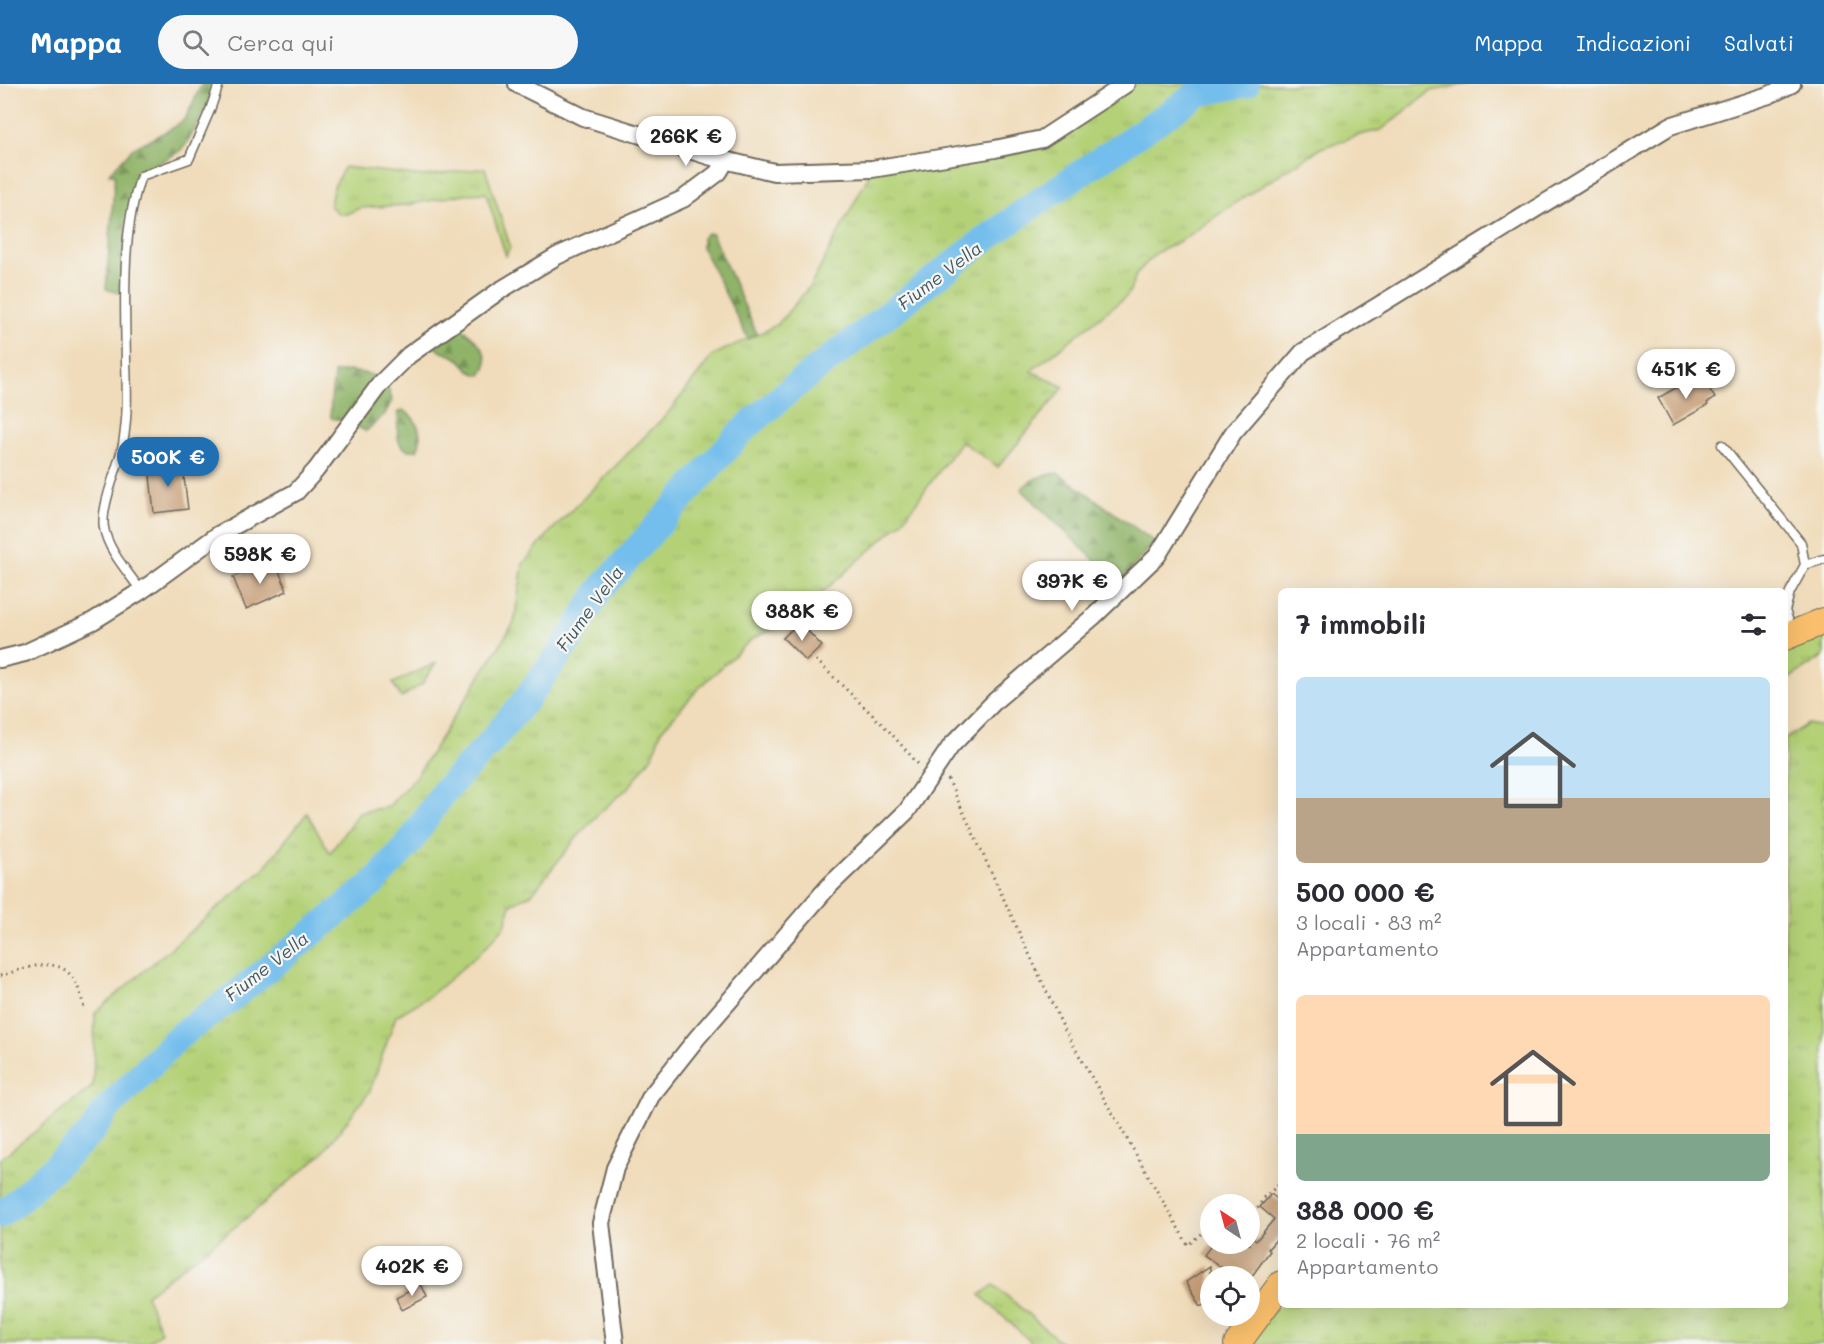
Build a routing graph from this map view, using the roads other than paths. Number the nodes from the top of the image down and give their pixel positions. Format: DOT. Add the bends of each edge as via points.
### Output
graph roads {
  1 [pos="219,84"];
  2 [pos="517,84"];
  3 [pos="1126,84"];
  4 [pos="1792,84"];
  5 [pos="726,160"];
  6 [pos="1722,445"];
  7 [pos="1824,559"];
  8 [pos="1804,565"];
  9 [pos="141,591"];
  10 [pos="1788,600"];
  11 [pos="1824,621"];
  12 [pos="1790,635"];
  13 [pos="0,659"];
  14 [pos="1278,1288"];
  15 [pos="615,1344"];
  16 [pos="1238,1344"];
  1 -- 9 [label="lane" via="189,159 141,176 133,199 125,314 127,411 104,528 112,548"];
  2 -- 5 [label="street" via="583,117"];
  3 -- 5 [label="street" via="1042,139 996,149 872,169 774,172"];
  4 -- 15 [label="street" via="1670,126 1303,352 1233,433 1157,556 996,700 951,746 907,812 828,887 696,1038 651,1096 615,1168 601,1223"];
  5 -- 9 [label="street" via="719,172 683,200 557,256 499,291 409,355 380,384 296,492 219,535"];
  6 -- 8 [label="lane" via="1801,543"];
  7 -- 8 [label="lane"];
  8 -- 10 [label="lane"];
  9 -- 13 [label="street" via="93,621"];
  11 -- 12 [label="main road"];
  14 -- 16 [label="main road"];
}
